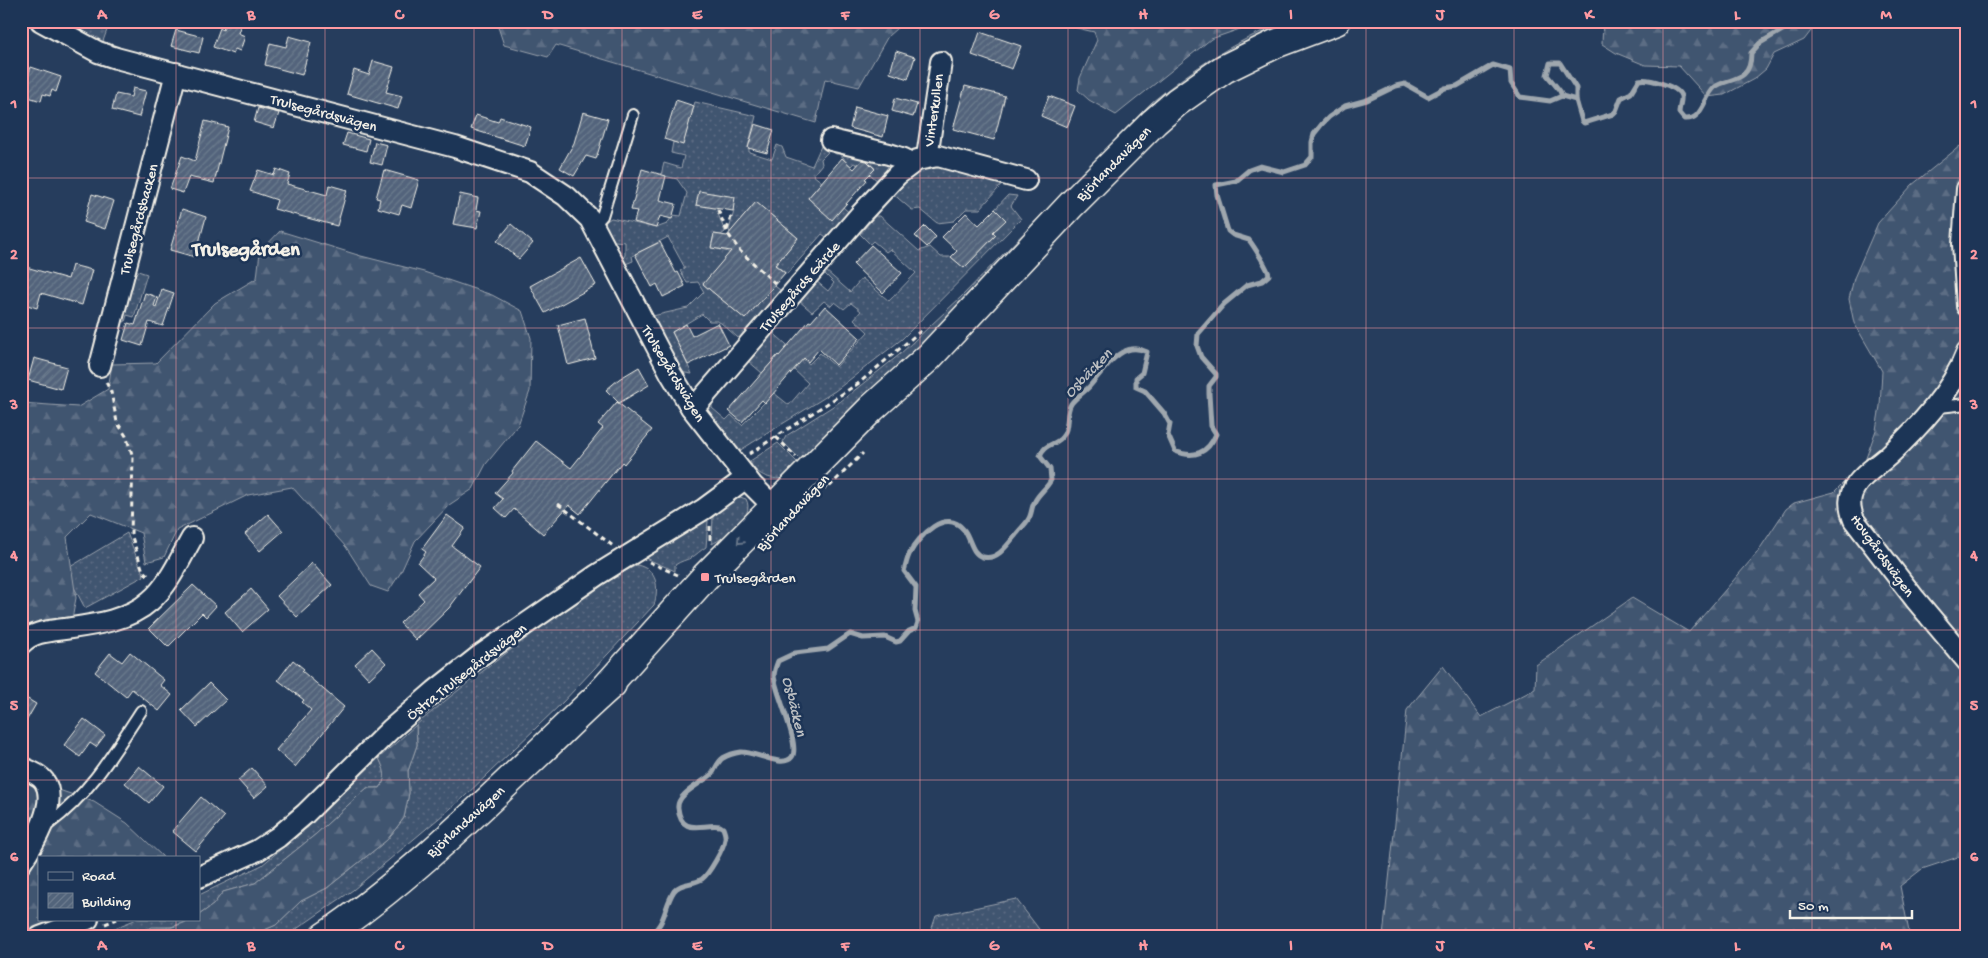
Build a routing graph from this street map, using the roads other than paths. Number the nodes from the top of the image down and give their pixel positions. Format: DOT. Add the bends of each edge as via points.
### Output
graph roads {
  1 [pos="41,21"];
  2 [pos="1336,21"];
  3 [pos="941,62"];
  4 [pos="176,73"];
  5 [pos="633,115"];
  6 [pos="831,140"];
  7 [pos="927,157"];
  8 [pos="909,164"];
  9 [pos="1026,180"];
  10 [pos="1967,189"];
  11 [pos="593,226"];
  12 [pos="1967,306"];
  13 [pos="1967,352"];
  14 [pos="100,366"];
  15 [pos="1967,404"];
  16 [pos="1935,405"];
  17 [pos="691,407"];
  18 [pos="746,478"];
  19 [pos="781,512"];
  20 [pos="192,538"];
  21 [pos="21,644"];
  22 [pos="1967,661"];
  23 [pos="141,711"];
  24 [pos="21,767"];
  25 [pos="43,822"];
  26 [pos="21,863"];
  27 [pos="200,877"];
  28 [pos="85,920"];
  29 [pos="40,937"];
  30 [pos="324,937"];
  1 -- 4 [label="street, Trulsegårdsvägen" via="98,52"];
  2 -- 19 [label="street, Björlandavägen" via="1242,59 1177,102 1072,204 929,357 872,408"];
  3 -- 7 [label="street, Vinterkullen"];
  4 -- 11 [label="street, Trulsegårdsvägen" via="455,147 530,172 572,201"];
  4 -- 14 [label="street, Trulsegårdsbacken"];
  5 -- 11 [label="lane" via="601,219"];
  6 -- 8 [label="street" via="889,154"];
  7 -- 8 [label="street, Trulsegårds Gärde"];
  7 -- 9 [label="street, Trulsegårds Gärde" via="938,156"];
  8 -- 17 [label="street, Trulsegårds Gärde" via="860,215 700,401"];
  10 -- 12 [label="street" via="1964,244"];
  11 -- 17 [label="street, Trulsegårdsvägen"];
  13 -- 16 [label="street, Hovgårdsvägen" via="1962,366"];
  15 -- 16 [label="lane"];
  16 -- 22 [label="street, Hovgårdsvägen" via="1908,437 1857,484 1849,507 1854,520"];
  17 -- 18 [label="street, Trulsegårdsvägen"];
  18 -- 19 [label="street, Trulsegårdsvägen" via="763,498"];
  18 -- 27 [label="street, Östra Trulsegårdsvägen" via="463,668 391,730 278,837 258,850"];
  19 -- 30 [label="street, Björlandavägen" via="705,577 598,696 505,785 410,870"];
  20 -- 21 [label="street" via="168,580 150,602 139,609 94,624 34,635"];
  23 -- 25 [label="lane" via="87,789 49,824"];
  24 -- 25 [label="street" via="45,782 48,795"];
  25 -- 26 [label="street"];
  28 -- 29 [label="street"];
}
